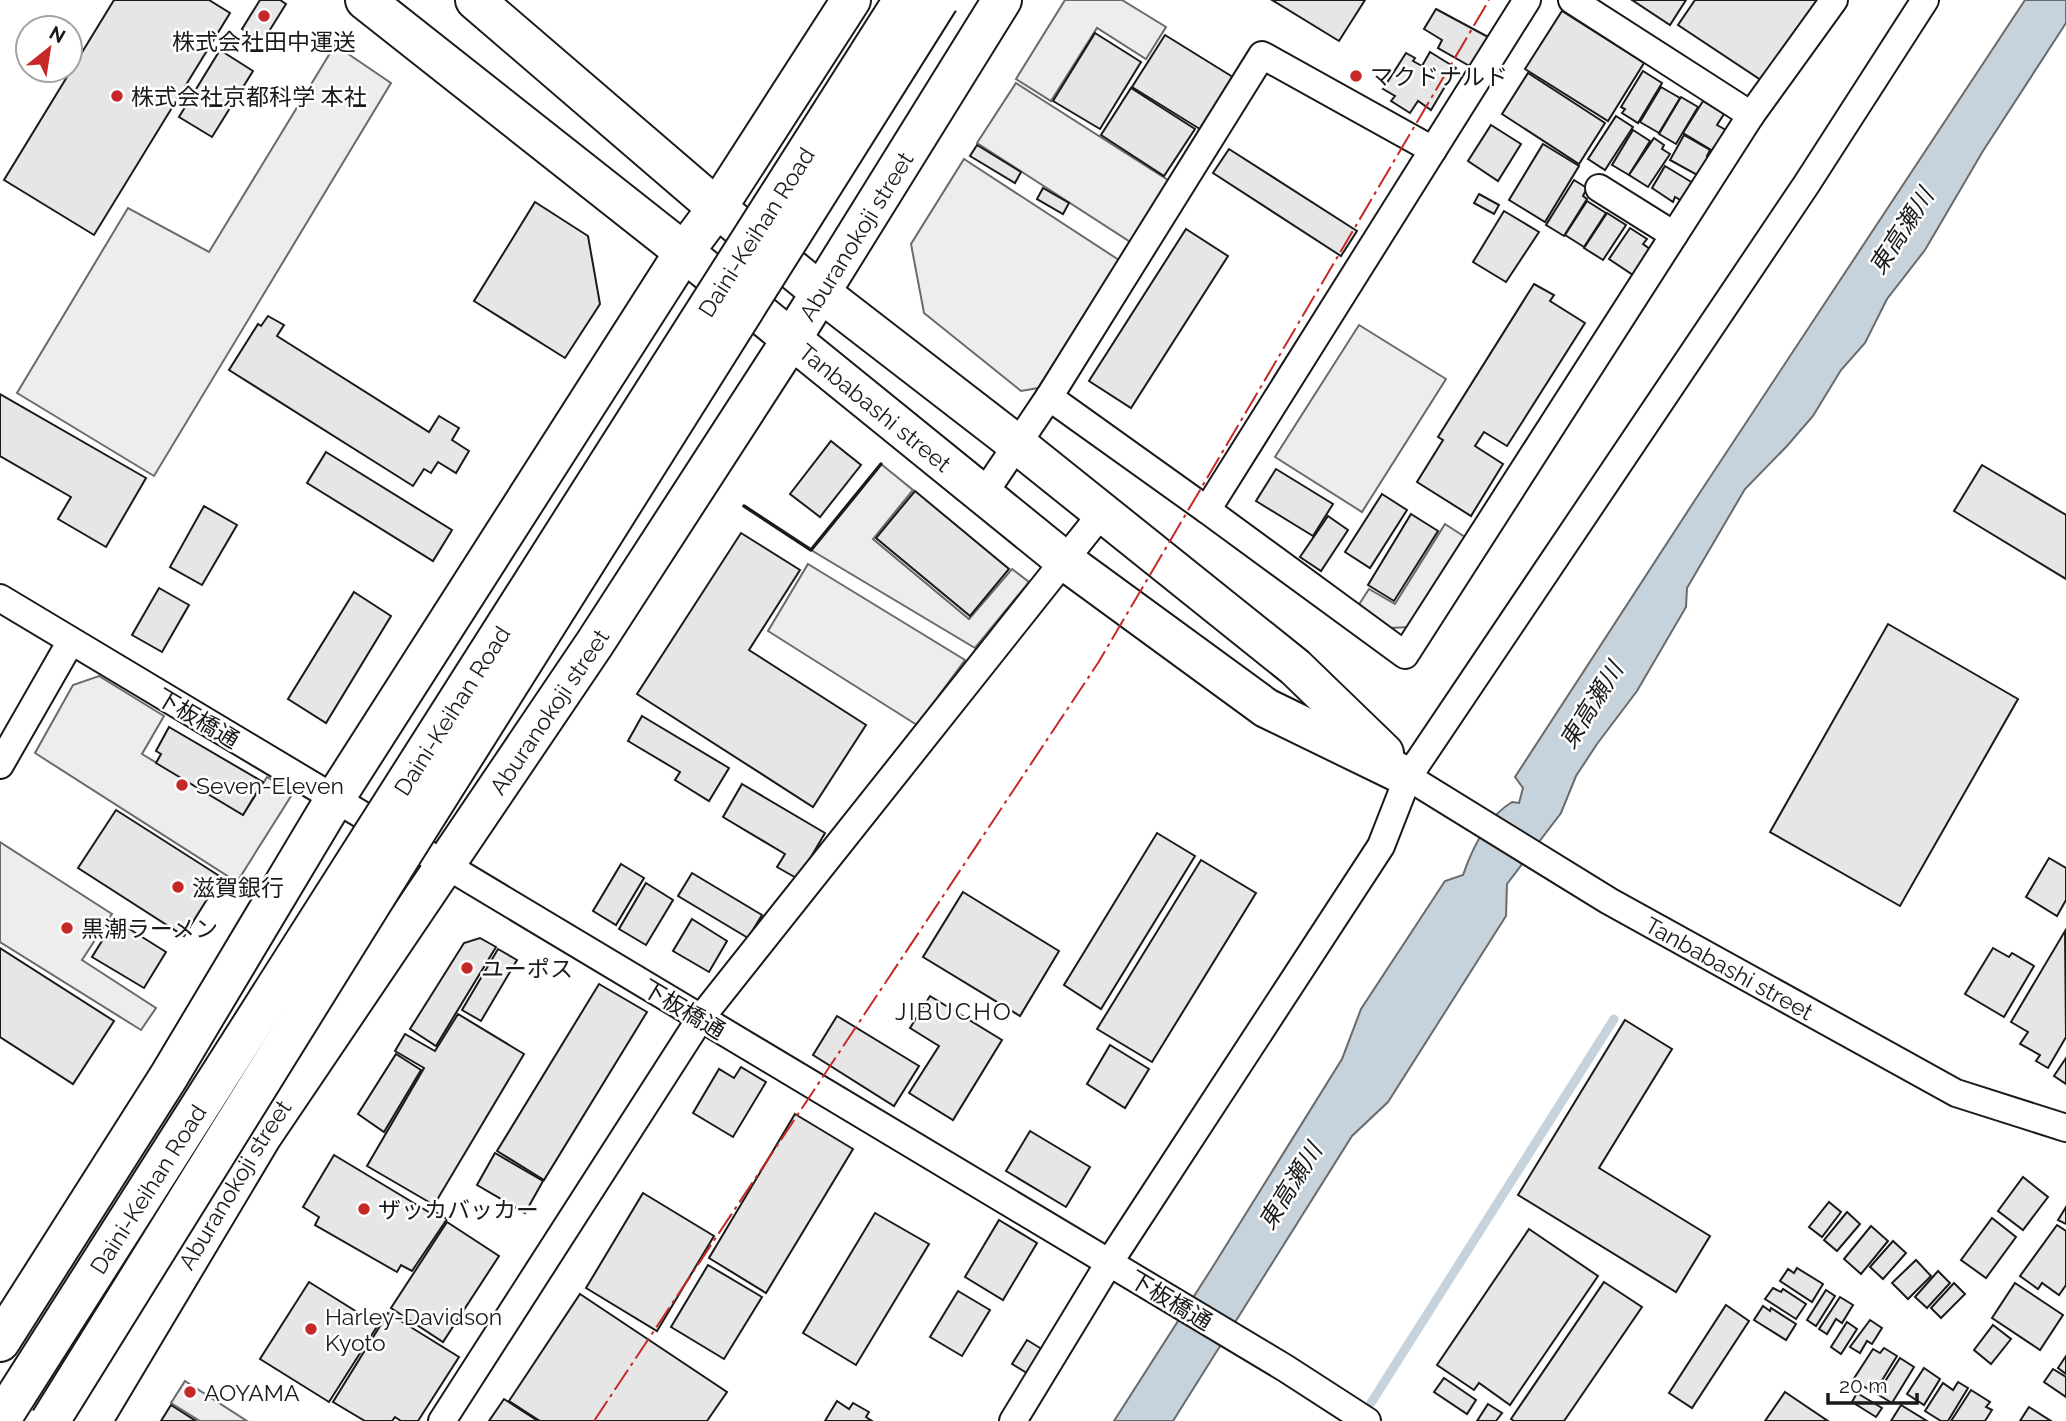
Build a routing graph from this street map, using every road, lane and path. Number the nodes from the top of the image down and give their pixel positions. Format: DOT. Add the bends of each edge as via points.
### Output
graph roads {
  1 [pos="365,0"];
  2 [pos="475,0"];
  3 [pos="851,0"];
  4 [pos="903,0"];
  5 [pos="939,0"];
  6 [pos="1002,0"];
  7 [pos="1527,0"];
  8 [pos="1572,0"];
  9 [pos="1834,0"];
  10 [pos="1925,0"];
  11 [pos="1751,115"];
  12 [pos="1433,150"];
  13 [pos="1599,188"];
  14 [pos="717,208"];
  15 [pos="1674,235"];
  16 [pos="684,252"];
  17 [pos="820,292"];
  18 [pos="790,340"];
  19 [pos="1049,397"];
  20 [pos="1018,445"];
  21 [pos="983,495"];
  22 [pos="1207,510"];
  23 [pos="1102,513"];
  24 [pos="1065,561"];
  25 [pos="0,598"];
  26 [pos="71,641"];
  27 [pos="0,765"];
  28 [pos="1417,782"];
  29 [pos="334,800"];
  30 [pos="445,865"];
  31 [pos="700,1019"];
  32 [pos="2066,1128"];
  33 [pos="1114,1266"];
  34 [pos="0,1342"];
  35 [pos="0,1421"];
  36 [pos="50,1421"];
  37 [pos="92,1421"];
  38 [pos="442,1421"];
  39 [pos="1013,1421"];
  40 [pos="1367,1421"];
  1 -- 16 [label="main road, Tanbabashi street"];
  2 -- 14 [label="main road, Tanbabashi street"];
  3 -- 14 [label="main road"];
  4 -- 35 [label="main road, Daini-Keihan Road, bridge"];
  5 -- 36 [label="main road, Daini-Keihan Road, bridge"];
  6 -- 17 [label="main road, Aburanokoji street"];
  7 -- 12 [label="street"];
  8 -- 11 [label="street"];
  9 -- 11 [label="street"];
  10 -- 28 [label="street"];
  11 -- 15 [label="street"];
  12 -- 19 [label="street" via="1262,55"];
  12 -- 22 [label="street"];
  13 -- 15 [label="street"];
  14 -- 16 [label="main road"];
  14 -- 17 [label="main road, Tanbabashi street"];
  15 -- 22 [label="street" via="1405,655"];
  16 -- 18 [label="main road, Tanbabashi street"];
  16 -- 29 [label="main road"];
  17 -- 18 [label="main road, Aburanokoji street"];
  17 -- 20 [label="main road, Tanbabashi street"];
  18 -- 21 [label="main road, Tanbabashi street"];
  18 -- 30 [label="main road, Aburanokoji street"];
  19 -- 20 [label="street"];
  19 -- 22 [label="street"];
  20 -- 21 [label="street"];
  20 -- 23 [label="main road, Tanbabashi street"];
  21 -- 24 [label="main road, Tanbabashi street"];
  23 -- 24 [label="street"];
  23 -- 28 [label="main road, Tanbabashi street" via="1295,667"];
  24 -- 28 [label="main road, Tanbabashi street" via="1266,708"];
  24 -- 31 [label="street"];
  25 -- 26 [label="street, 下板橋通"];
  26 -- 27 [label="street"];
  26 -- 29 [label="street, 下板橋通"];
  28 -- 32 [label="street, Tanbabashi street" via="1595,892 1956,1093"];
  28 -- 33 [label="street"];
  29 -- 30 [label="street, 下板橋通"];
  29 -- 34 [label="main road" via="169,1076"];
  30 -- 31 [label="street, 下板橋通"];
  30 -- 37 [label="main road, Aburanokoji street" via="262,1136"];
  31 -- 33 [label="street, 下板橋通"];
  31 -- 38 [label="street"];
  33 -- 39 [label="street"];
  33 -- 40 [label="street, 下板橋通"];
}
